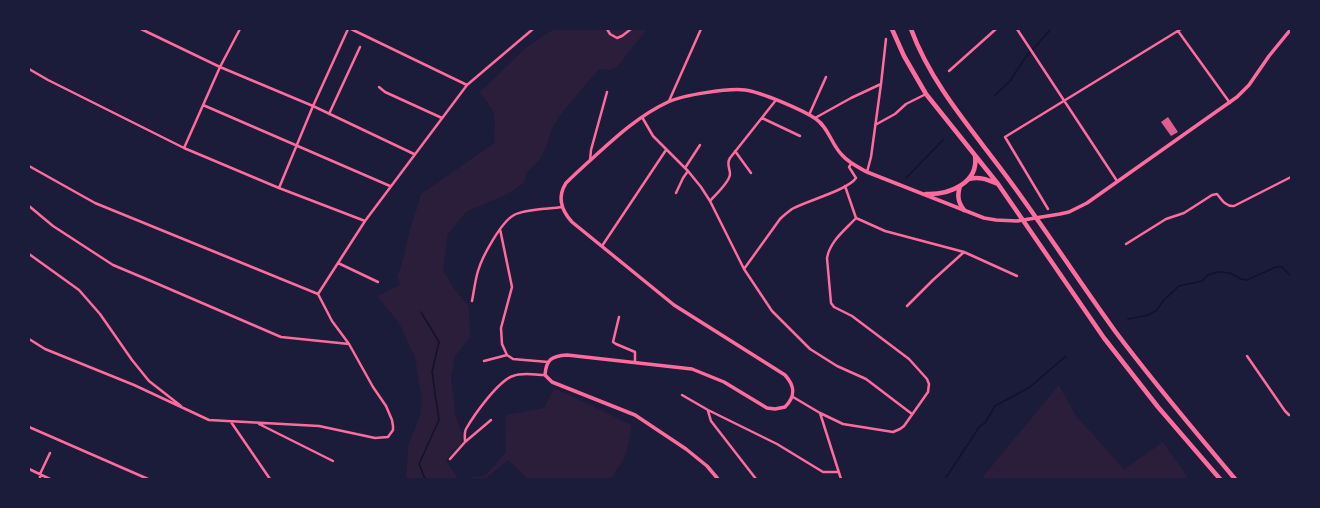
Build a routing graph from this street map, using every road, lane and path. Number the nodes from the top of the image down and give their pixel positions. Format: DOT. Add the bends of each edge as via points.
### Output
graph roads {
  1 [pos="141,29"];
  2 [pos="240,29"];
  3 [pos="348,29"];
  4 [pos="351,29"];
  5 [pos="533,29"];
  6 [pos="607,29"];
  7 [pos="631,29"];
  8 [pos="701,29"];
  9 [pos="892,29"];
  10 [pos="911,29"];
  11 [pos="996,29"];
  12 [pos="1017,29"];
  13 [pos="1291,29"];
  14 [pos="1179,30"];
  15 [pos="886,39"];
  16 [pos="360,48"];
  17 [pos="220,67"];
  18 [pos="29,69"];
  19 [pos="949,71"];
  20 [pos="826,77"];
  21 [pos="881,84"];
  22 [pos="467,85"];
  23 [pos="379,87"];
  24 [pos="607,92"];
  25 [pos="926,94"];
  26 [pos="776,100"];
  27 [pos="1064,101"];
  28 [pos="668,102"];
  29 [pos="1230,102"];
  30 [pos="203,105"];
  31 [pos="313,106"];
  32 [pos="329,114"];
  33 [pos="809,115"];
  34 [pos="642,117"];
  35 [pos="442,118"];
  36 [pos="762,118"];
  37 [pos="815,118"];
  38 [pos="875,125"];
  39 [pos="800,136"];
  40 [pos="700,145"];
  41 [pos="297,146"];
  42 [pos="184,148"];
  43 [pos="666,150"];
  44 [pos="735,151"];
  45 [pos="414,154"];
  46 [pos="975,154"];
  47 [pos="590,161"];
  48 [pos="851,164"];
  49 [pos="29,166"];
  50 [pos="685,168"];
  51 [pos="688,171"];
  52 [pos="867,172"];
  53 [pos="751,173"];
  54 [pos="1291,176"];
  55 [pos="967,180"];
  56 [pos="1117,181"];
  57 [pos="998,184"];
  58 [pos="390,186"];
  59 [pos="844,186"];
  60 [pos="960,186"];
  61 [pos="279,188"];
  62 [pos="676,193"];
  63 [pos="926,194"];
  64 [pos="710,201"];
  65 [pos="29,206"];
  66 [pos="562,207"];
  67 [pos="1048,209"];
  68 [pos="964,210"];
  69 [pos="856,218"];
  70 [pos="365,221"];
  71 [pos="500,229"];
  72 [pos="1126,244"];
  73 [pos="602,246"];
  74 [pos="964,252"];
  75 [pos="29,254"];
  76 [pos="338,263"];
  77 [pos="744,270"];
  78 [pos="1018,276"];
  79 [pos="378,282"];
  80 [pos="318,294"];
  81 [pos="472,301"];
  82 [pos="907,306"];
  83 [pos="619,317"];
  84 [pos="29,339"];
  85 [pos="349,344"];
  86 [pos="507,355"];
  87 [pos="1248,356"];
  88 [pos="484,361"];
  89 [pos="548,362"];
  90 [pos="635,362"];
  91 [pos="545,375"];
  92 [pos="682,395"];
  93 [pos="793,397"];
  94 [pos="186,410"];
  95 [pos="708,410"];
  96 [pos="820,413"];
  97 [pos="912,414"];
  98 [pos="1291,415"];
  99 [pos="491,420"];
  100 [pos="231,422"];
  101 [pos="258,423"];
  102 [pos="29,427"];
  103 [pos="465,442"];
  104 [pos="50,453"];
  105 [pos="450,459"];
  106 [pos="333,461"];
  107 [pos="29,469"];
  108 [pos="838,472"];
  109 [pos="40,474"];
  110 [pos="139,475"];
  111 [pos="40,479"];
  112 [pos="50,479"];
  113 [pos="137,479"];
  114 [pos="148,479"];
  115 [pos="270,479"];
  116 [pos="718,479"];
  117 [pos="756,479"];
  118 [pos="841,479"];
  119 [pos="1220,479"];
  120 [pos="1235,479"];
  1 -- 17 [label="street"];
  2 -- 17 [label="street"];
  3 -- 31 [label="street"];
  4 -- 22 [label="street"];
  5 -- 22 [label="street"];
  6 -- 7 [label="street" via="617,38"];
  8 -- 28 [label="street"];
  9 -- 25 [label="highway" via="911,70"];
  10 -- 120 [label="highway" via="930,71 946,95 1115,331 1168,400"];
  11 -- 19 [label="street"];
  12 -- 27 [label="street"];
  13 -- 29 [label="street" via="1244,91"];
  14 -- 27 [label="street"];
  14 -- 29 [label="street"];
  15 -- 21 [label="street"];
  16 -- 32 [label="street"];
  17 -- 30 [label="street"];
  17 -- 31 [label="street"];
  18 -- 42 [label="street"];
  20 -- 33 [label="street"];
  21 -- 37 [label="street"];
  21 -- 38 [label="street"];
  22 -- 35 [label="street"];
  23 -- 35 [label="street"];
  24 -- 47 [label="street"];
  25 -- 38 [label="street"];
  25 -- 46 [label="highway"];
  26 -- 28 [label="street" via="747,90 736,90 701,94"];
  26 -- 33 [label="street"];
  26 -- 36 [label="street"];
  27 -- 56 [label="street"];
  27 -- 67 [label="street" via="1004,137"];
  28 -- 34 [label="street"];
  29 -- 56 [label="street"];
  30 -- 41 [label="street"];
  30 -- 42 [label="street"];
  31 -- 32 [label="street"];
  31 -- 41 [label="street"];
  32 -- 45 [label="street"];
  33 -- 37 [label="street"];
  34 -- 43 [label="street" via="653,136"];
  34 -- 47 [label="street"];
  35 -- 45 [label="street"];
  36 -- 39 [label="street"];
  36 -- 44 [label="street"];
  37 -- 48 [label="street" via="824,126 839,152"];
  38 -- 52 [label="street"];
  40 -- 50 [label="street"];
  41 -- 58 [label="street"];
  41 -- 61 [label="street"];
  42 -- 61 [label="street"];
  43 -- 50 [label="street"];
  43 -- 73 [label="street"];
  44 -- 53 [label="street"];
  44 -- 64 [label="street" via="728,162 728,180"];
  45 -- 58 [label="street"];
  46 -- 55 [label="highway" via="975,168"];
  46 -- 57 [label="highway"];
  47 -- 66 [label="street" via="564,187"];
  48 -- 52 [label="street"];
  48 -- 59 [label="street" via="849,167 856,178"];
  49 -- 80 [label="street" via="95,202"];
  50 -- 51 [label="street"];
  51 -- 62 [label="street"];
  51 -- 64 [label="street"];
  52 -- 63 [label="street"];
  54 -- 72 [label="street" via="1234,206 1227,205 1217,194 1212,194 1184,213 1166,219"];
  55 -- 57 [label="highway" via="978,177"];
  55 -- 60 [label="highway"];
  56 -- 68 [label="street" via="1087,203 1060,214 1008,221 984,218"];
  57 -- 119 [label="highway" via="1104,338 1158,407"];
  58 -- 70 [label="street"];
  59 -- 69 [label="street"];
  59 -- 77 [label="street" via="786,213"];
  60 -- 63 [label="highway" via="944,193"];
  60 -- 68 [label="highway" via="958,198"];
  61 -- 70 [label="street"];
  63 -- 68 [label="street"];
  64 -- 77 [label="street"];
  65 -- 85 [label="street" via="53,226 113,264 151,281 281,337"];
  66 -- 71 [label="street" via="521,212 513,215"];
  66 -- 73 [label="street" via="572,222"];
  69 -- 74 [label="street" via="885,231"];
  69 -- 97 [label="street" via="837,238 828,253 830,301 832,305 852,316 909,359 925,376 929,384 928,392"];
  70 -- 76 [label="street"];
  71 -- 81 [label="street" via="478,271"];
  71 -- 86 [label="street" via="512,288 501,328 502,344"];
  73 -- 93 [label="street" via="674,305 785,375 793,386"];
  74 -- 78 [label="street"];
  74 -- 82 [label="street"];
  75 -- 94 [label="street" via="79,290 100,314 149,381"];
  76 -- 79 [label="street"];
  76 -- 80 [label="street"];
  77 -- 97 [label="street" via="772,312 810,349 837,366 866,379"];
  80 -- 85 [label="street" via="332,321"];
  83 -- 90 [label="street" via="614,342 635,352"];
  84 -- 94 [label="street" via="46,349 134,385"];
  85 -- 101 [label="street" via="392,420 393,430 388,437 375,438 319,426"];
  86 -- 88 [label="street"];
  86 -- 89 [label="street" via="513,359"];
  87 -- 98 [label="street" via="1285,411"];
  89 -- 90 [label="street" via="555,357 567,355"];
  89 -- 91 [label="street"];
  90 -- 93 [label="street" via="700,371 770,409 785,407"];
  91 -- 103 [label="street" via="514,375 502,383 466,429"];
  91 -- 116 [label="street" via="552,382 635,415 686,449"];
  92 -- 95 [label="street"];
  93 -- 96 [label="street"];
  94 -- 100 [label="street" via="209,420"];
  95 -- 108 [label="street" via="777,444 823,472"];
  95 -- 117 [label="street" via="711,421"];
  96 -- 97 [label="street" via="849,426 893,432 900,429"];
  96 -- 108 [label="street"];
  99 -- 103 [label="street"];
  100 -- 101 [label="street"];
  100 -- 115 [label="street"];
  101 -- 106 [label="street"];
  102 -- 110 [label="street"];
  103 -- 105 [label="street"];
  104 -- 109 [label="street"];
  107 -- 109 [label="street"];
  108 -- 118 [label="street"];
  109 -- 111 [label="street"];
  109 -- 112 [label="street"];
  110 -- 113 [label="street"];
  110 -- 114 [label="street"];
}
